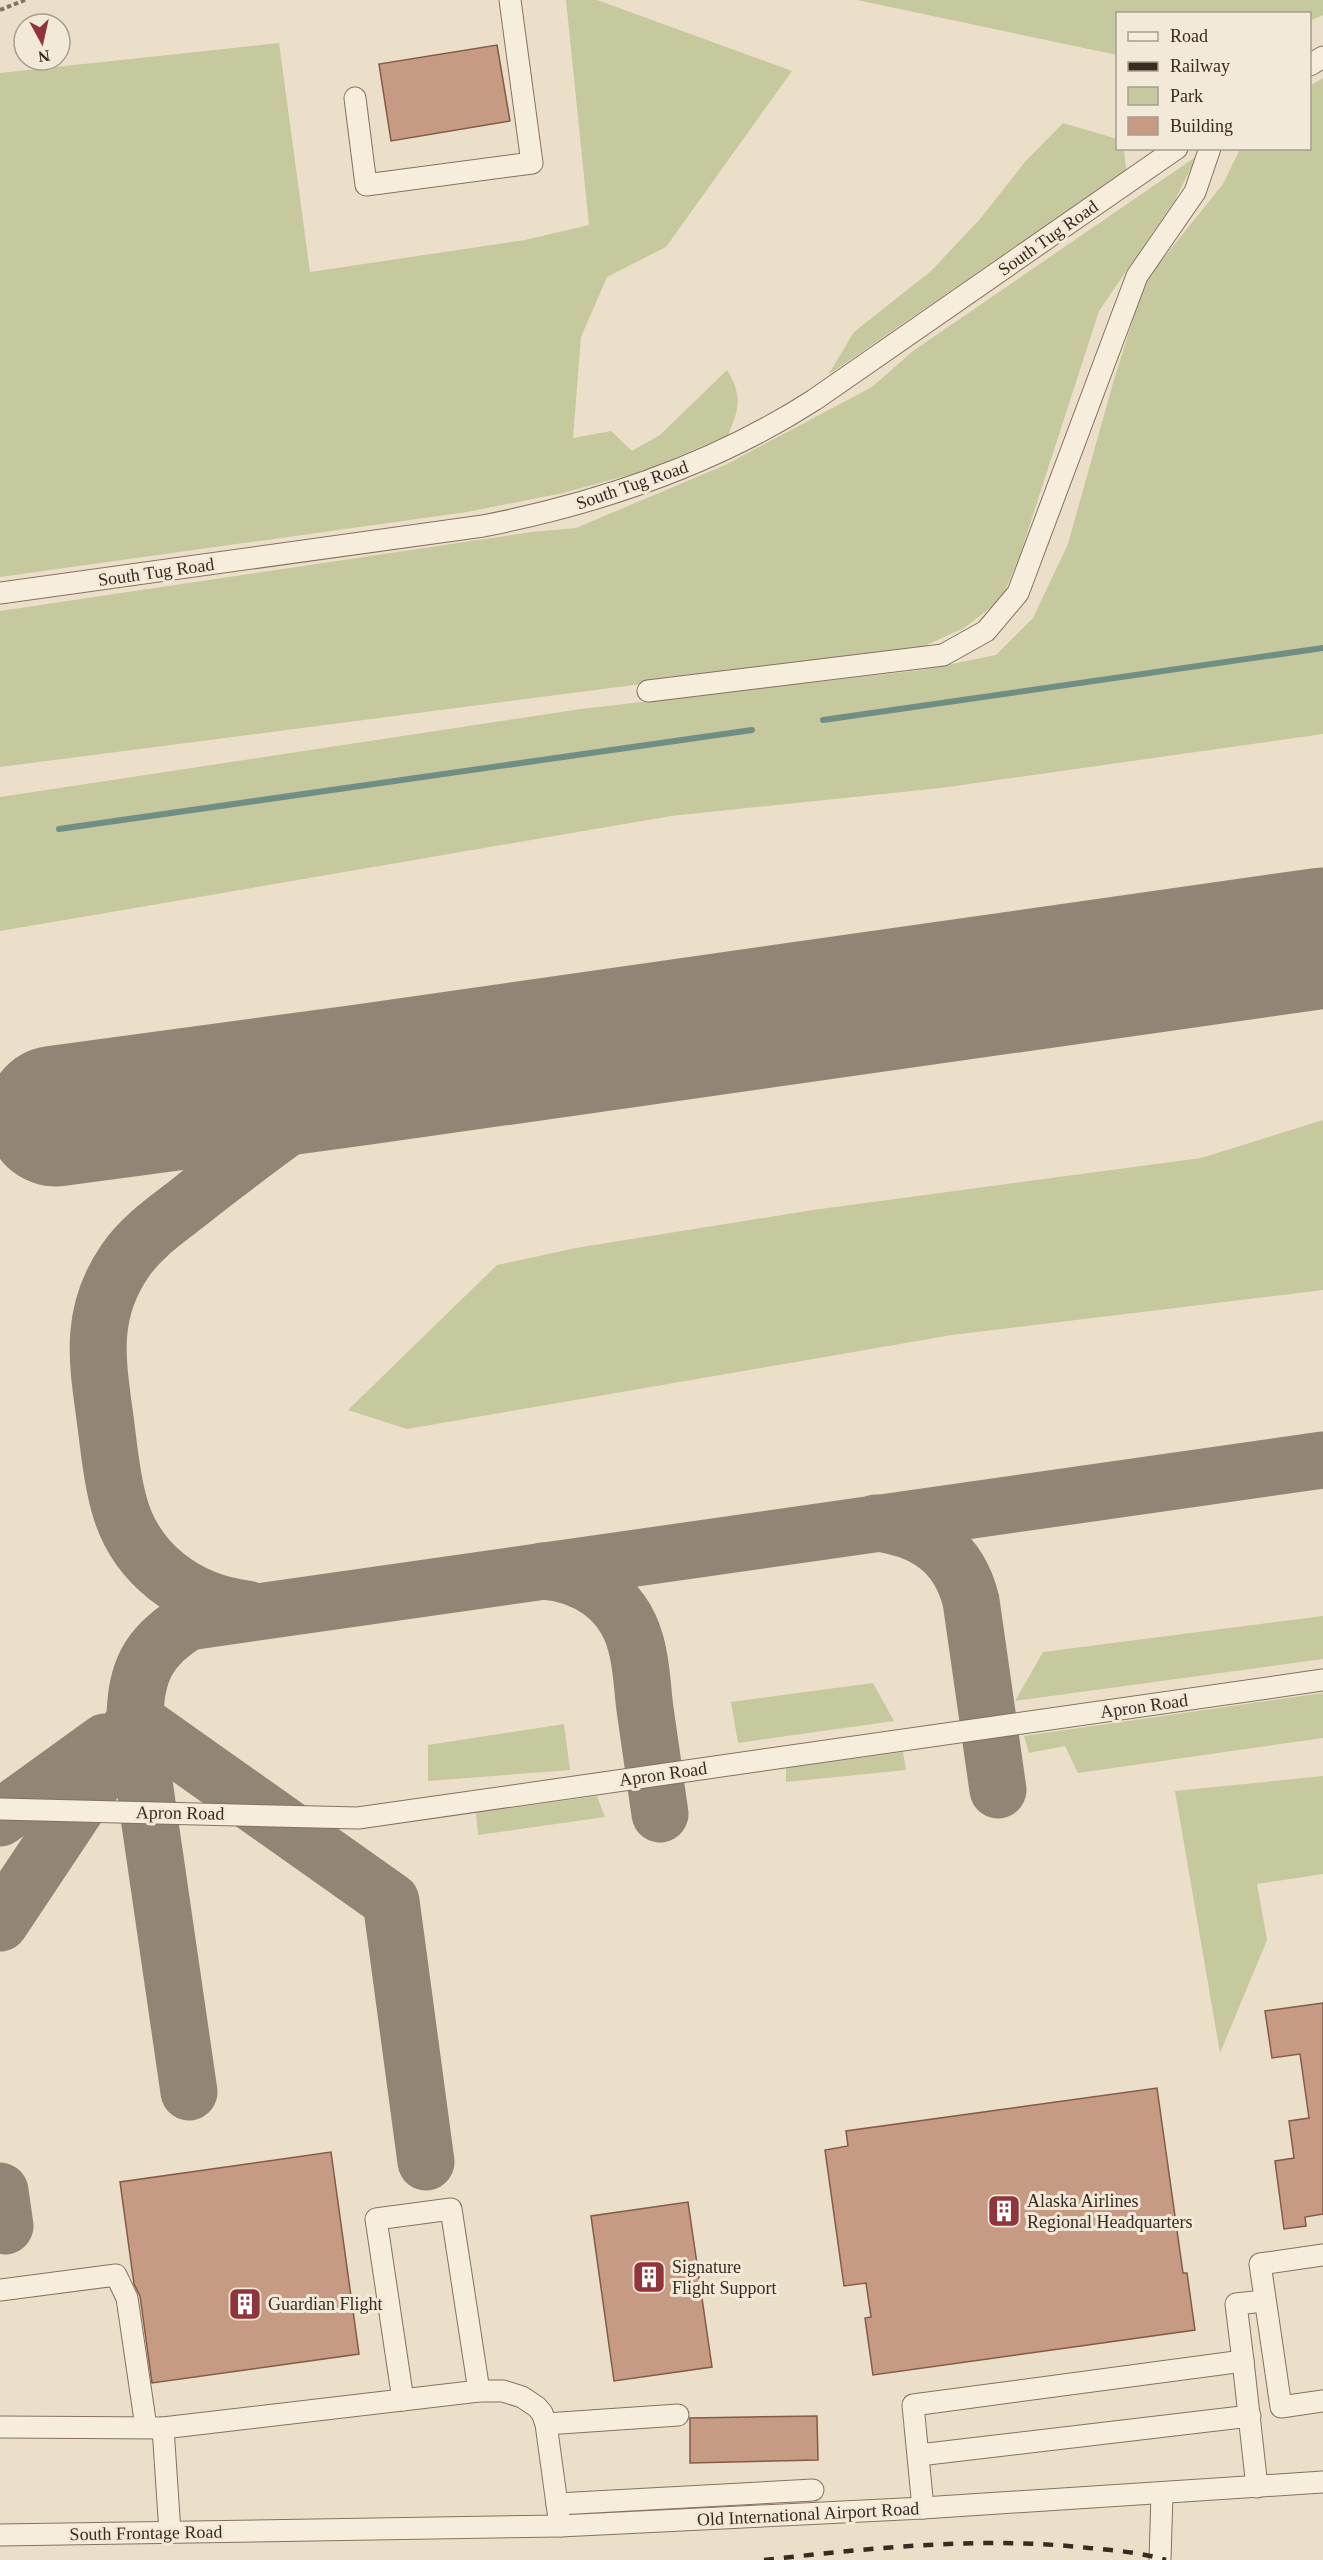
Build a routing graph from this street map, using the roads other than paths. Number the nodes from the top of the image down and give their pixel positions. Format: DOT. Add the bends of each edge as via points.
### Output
graph roads {
  1 [pos="510,0"];
  2 [pos="355,98"];
  3 [pos="1174,150"];
  4 [pos="1209,150"];
  5 [pos="0,593"];
  6 [pos="648,690"];
  7 [pos="1323,1680"];
  8 [pos="0,1809"];
  9 [pos="1323,2255"];
  10 [pos="0,2289"];
  11 [pos="1264,2301"];
  12 [pos="1243,2361"];
  13 [pos="479,2391"];
  14 [pos="403,2400"];
  15 [pos="1323,2401"];
  16 [pos="678,2415"];
  17 [pos="1250,2416"];
  18 [pos="546,2424"];
  19 [pos="0,2427"];
  20 [pos="154,2428"];
  21 [pos="919,2456"];
  22 [pos="1323,2482"];
  23 [pos="1257,2487"];
  24 [pos="813,2490"];
  25 [pos="1162,2493"];
  26 [pos="557,2504"];
  27 [pos="923,2508"];
  28 [pos="560,2526"];
  29 [pos="292,2530"];
  30 [pos="170,2532"];
  31 [pos="0,2535"];
  32 [pos="1160,2560"];
  1 -- 2 [label="street" via="532,163 366,185"];
  3 -- 5 [label="street, South Tug Road" via="814,400 699,462 583,503 483,526"];
  4 -- 6 [label="street" via="1195,192 1137,276 1018,593 986,631 943,655"];
  7 -- 8 [label="street, Apron Road" via="358,1818"];
  9 -- 11 [label="street" via="1260,2264"];
  10 -- 20 [label="street" via="116,2275 127,2298"];
  11 -- 12 [label="street" via="1236,2304"];
  11 -- 15 [label="street" via="1281,2408"];
  12 -- 17 [label="street"];
  12 -- 21 [label="street" via="913,2405"];
  13 -- 14 [label="street"];
  13 -- 14 [label="street" via="451,2209 376,2219"];
  13 -- 18 [label="street" via="503,2391 522,2397 537,2406"];
  14 -- 20 [label="street"];
  16 -- 18 [label="street"];
  17 -- 21 [label="street"];
  17 -- 23 [label="street"];
  18 -- 26 [label="street"];
  19 -- 20 [label="street"];
  20 -- 30 [label="street"];
  21 -- 27 [label="street"];
  22 -- 23 [label="street, Old International Airport Road"];
  23 -- 25 [label="street, Old International Airport Road"];
  24 -- 26 [label="street"];
  25 -- 27 [label="street, Old International Airport Road"];
  25 -- 32 [label="street"];
  26 -- 28 [label="street"];
  27 -- 28 [label="street, Old International Airport Road"];
  28 -- 29 [label="street, Old International Airport Road"];
  29 -- 30 [label="street, South Frontage Road"];
  30 -- 31 [label="street, South Frontage Road"];
}
